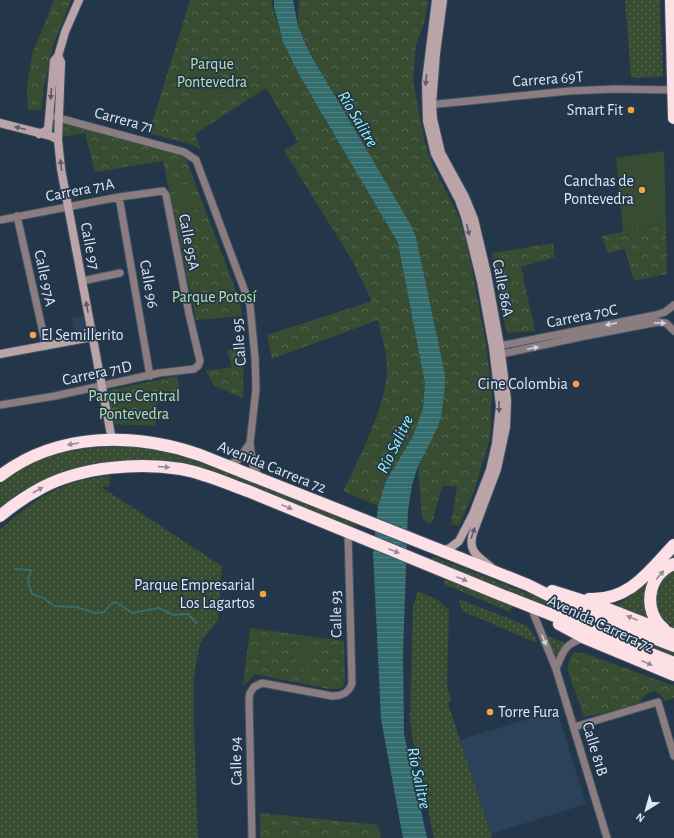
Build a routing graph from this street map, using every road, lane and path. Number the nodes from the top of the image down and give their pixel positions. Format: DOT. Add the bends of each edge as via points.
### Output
graph roads {
  1 [pos="79,0"];
  2 [pos="436,0"];
  3 [pos="442,0"];
  4 [pos="671,0"];
  5 [pos="58,56"];
  6 [pos="673,90"];
  7 [pos="429,105"];
  8 [pos="49,115"];
  9 [pos="58,118"];
  10 [pos="674,118"];
  11 [pos="0,123"];
  12 [pos="39,134"];
  13 [pos="58,140"];
  14 [pos="191,155"];
  15 [pos="165,193"];
  16 [pos="119,197"];
  17 [pos="68,207"];
  18 [pos="17,216"];
  19 [pos="0,220"];
  20 [pos="120,273"];
  21 [pos="82,280"];
  22 [pos="674,305"];
  23 [pos="674,332"];
  24 [pos="92,337"];
  25 [pos="46,346"];
  26 [pos="497,351"];
  27 [pos="0,354"];
  28 [pos="198,366"];
  29 [pos="150,376"];
  30 [pos="102,386"];
  31 [pos="0,405"];
  32 [pos="112,440"];
  33 [pos="250,443"];
  34 [pos="226,466"];
  35 [pos="1,474"];
  36 [pos="260,479"];
  37 [pos="0,516"];
  38 [pos="348,532"];
  39 [pos="674,545"];
  40 [pos="441,551"];
  41 [pos="674,564"];
  42 [pos="499,574"];
  43 [pos="528,585"];
  44 [pos="572,596"];
  45 [pos="515,601"];
  46 [pos="532,610"];
  47 [pos="671,634"];
  48 [pos="585,638"];
  49 [pos="674,646"];
  50 [pos="674,663"];
  51 [pos="556,669"];
  52 [pos="674,674"];
  53 [pos="256,686"];
  54 [pos="574,727"];
  55 [pos="674,756"];
  56 [pos="252,838"];
  57 [pos="607,838"];
  1 -- 5 [label="street, Calle 97"];
  2 -- 7 [label="street, Calle 86A, one-way" via="426,82"];
  3 -- 7 [label="street, Calle 86A"];
  4 -- 6 [label="highway"];
  5 -- 8 [label="street, Calle 97, one-way" via="54,61"];
  5 -- 9 [label="street, Calle 97" via="61,62"];
  6 -- 7 [label="street, Carrera 69T" via="569,91"];
  6 -- 10 [label="highway"];
  7 -- 26 [label="street, Calle 86A" via="441,153 474,219 487,274"];
  8 -- 9 [label="street, Carrera 71"];
  8 -- 12 [label="street, Calle 97" via="48,130"];
  9 -- 13 [label="street, Calle 97"];
  9 -- 14 [label="street, Carrera 71"];
  12 -- 11 [label="street, one-way"];
  12 -- 13 [label="street"];
  17 -- 13 [label="street, Calle 97, one-way"];
  14 -- 33 [label="street, Calle 95" via="196,160 250,305 256,389"];
  15 -- 16 [label="street, Carrera 71A" via="160,191"];
  15 -- 28 [label="street, Calle 95A" via="200,361"];
  16 -- 17 [label="street, Carrera 71A"];
  16 -- 29 [label="street, Calle 96"];
  17 -- 18 [label="street, Carrera 71A"];
  17 -- 21 [label="street, Calle 97"];
  18 -- 19 [label="street, Carrera 71A"];
  18 -- 25 [label="street, Calle 97A"];
  20 -- 21 [label="street"];
  24 -- 21 [label="street, Calle 97, one-way"];
  22 -- 26 [label="street, Carrera 70C, one-way" via="656,315"];
  26 -- 23 [label="street, Carrera 70C, one-way" via="658,322 666,323"];
  24 -- 25 [label="street"];
  24 -- 30 [label="street, Calle 97"];
  25 -- 27 [label="street"];
  26 -- 40 [label="street, Calle 86A, one-way" via="500,418 490,470 462,537 455,545"];
  42 -- 26 [label="street, Calle 86A, one-way" via="474,551 470,543 497,469 506,427 507,400"];
  28 -- 29 [label="street, Carrera 71D" via="194,369"];
  29 -- 30 [label="street, Carrera 71D"];
  30 -- 31 [label="street, Carrera 71D"];
  30 -- 32 [label="street, Calle 97"];
  32 -- 34 [label="highway, Avenida Carrera 72" via="167,445"];
  32 -- 35 [label="highway, Avenida Carrera 72, one-way" via="76,444 47,451 24,460"];
  33 -- 34 [label="street, Calle 95" via="238,460"];
  33 -- 36 [label="street, Calle 95" via="253,466"];
  34 -- 36 [label="highway, Avenida Carrera 72"];
  36 -- 40 [label="highway, Avenida Carrera 72"];
  37 -- 38 [label="highway, Avenida Carrera 72, one-way" via="43,487 78,474 123,467 166,467 208,476"];
  38 -- 45 [label="highway, Avenida Carrera 72, one-way"];
  38 -- 53 [label="street, Calle 93" via="352,683 350,688 346,693 332,696 264,683"];
  39 -- 44 [label="highway" via="634,586 621,594 604,599"];
  40 -- 42 [label="highway, Avenida Carrera 72"];
  47 -- 41 [label="highway, one-way" via="660,626 654,616 650,608 650,598 660,572"];
  42 -- 43 [label="highway, Avenida Carrera 72"];
  43 -- 44 [label="highway, Avenida Carrera 72"];
  43 -- 49 [label="highway, Avenida Carrera 72" via="568,605"];
  47 -- 44 [label="highway, Avenida Carrera 72, one-way"];
  45 -- 46 [label="highway, Avenida Carrera 72"];
  45 -- 50 [label="highway, Avenida Carrera 72"];
  46 -- 48 [label="highway, Avenida Carrera 72"];
  46 -- 51 [label="street, Calle 81B, one-way"];
  48 -- 51 [label="street" via="572,642 567,647"];
  48 -- 52 [label="highway, Avenida Carrera 72, one-way"];
  51 -- 54 [label="street, Calle 81B"];
  53 -- 56 [label="street, Calle 94" via="249,699"];
  54 -- 55 [label="street" via="658,702"];
  54 -- 57 [label="street, Calle 81B"];
}
